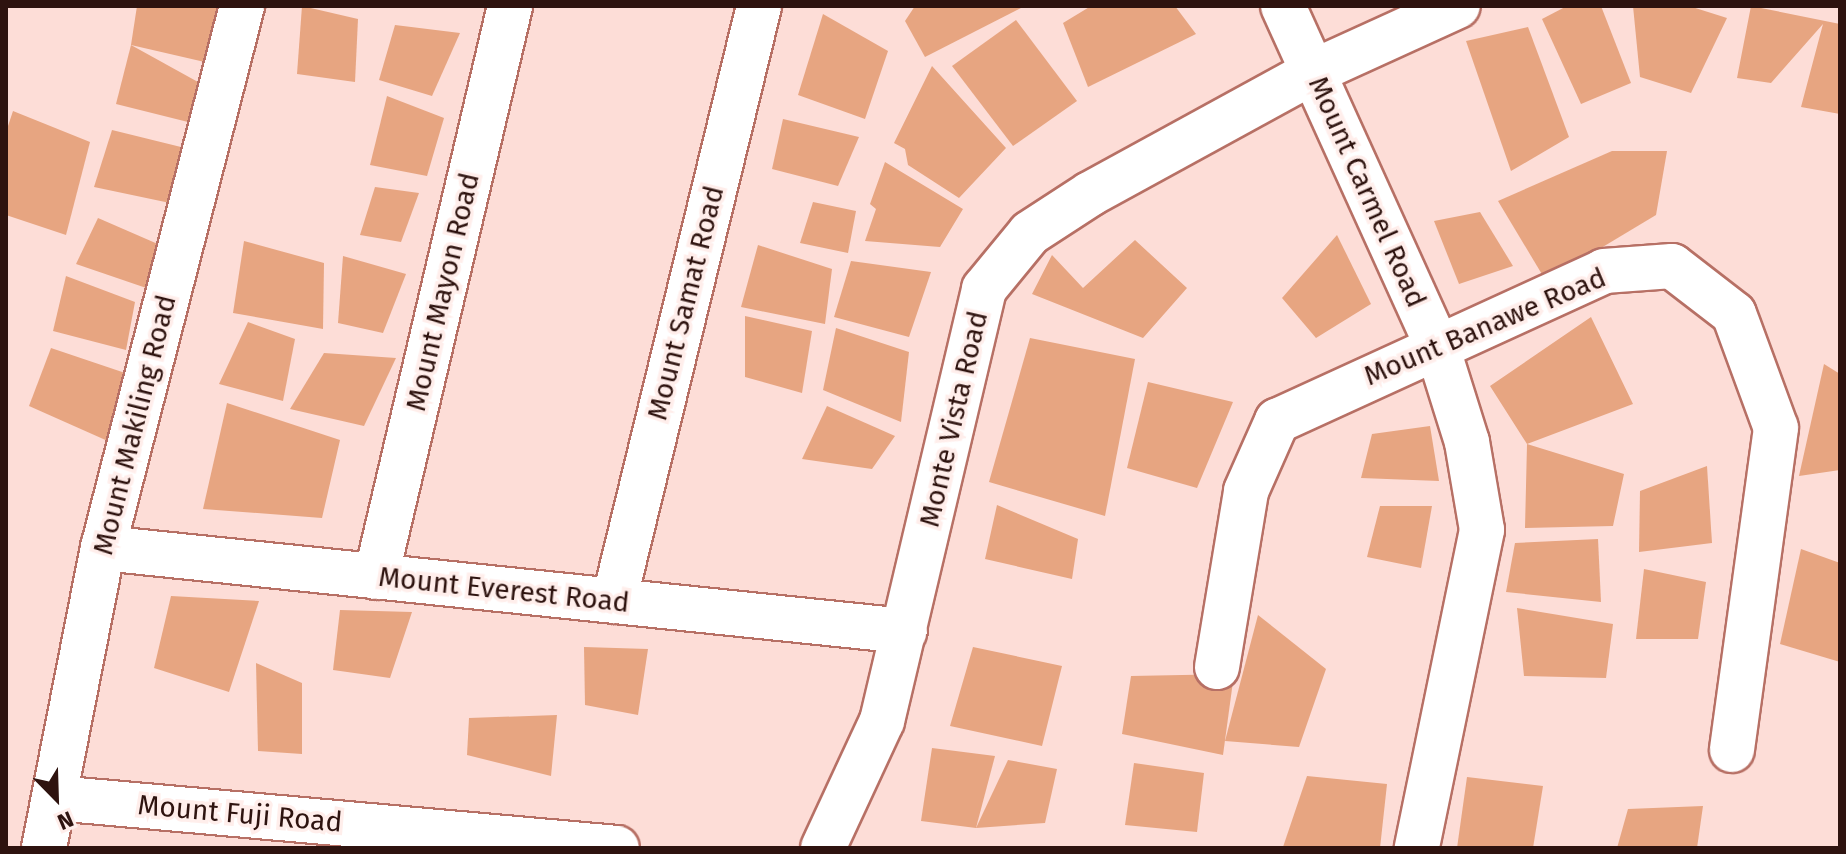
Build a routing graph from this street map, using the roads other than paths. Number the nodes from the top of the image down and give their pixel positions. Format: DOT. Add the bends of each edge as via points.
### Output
graph roads {
  1 [pos="242,6"];
  2 [pos="510,6"];
  3 [pos="759,6"];
  4 [pos="1283,6"];
  5 [pos="1458,6"];
  6 [pos="1313,72"];
  7 [pos="1436,343"];
  8 [pos="103,548"];
  9 [pos="376,577"];
  10 [pos="614,601"];
  11 [pos="905,631"];
  12 [pos="1217,667"];
  13 [pos="1732,750"];
  14 [pos="55,798"];
  15 [pos="44,848"];
  16 [pos="617,848"];
  17 [pos="823,848"];
  18 [pos="1417,848"];
  1 -- 8 [label="street, Mount Makiling Road"];
  2 -- 9 [label="street, Mount Mayon Road"];
  3 -- 10 [label="street, Mount Samat Road"];
  4 -- 6 [label="street, Mount Carmel Road"];
  5 -- 6 [label="street, Monte Vista Road"];
  6 -- 7 [label="street, Mount Carmel Road"];
  6 -- 11 [label="street, Monte Vista Road" via="1066,209 1030,233 984,289"];
  7 -- 12 [label="street, Mount Banawe Road" via="1277,421 1246,491"];
  7 -- 13 [label="street, Mount Banawe Road" via="1604,271 1672,266 1734,314 1776,428"];
  7 -- 18 [label="street, Mount Carmel Road" via="1467,442 1482,530"];
  8 -- 9 [label="street, Mount Everest Road"];
  8 -- 14 [label="street, Mount Makiling Road"];
  9 -- 10 [label="street, Mount Everest Road"];
  10 -- 11 [label="street, Mount Everest Road"];
  11 -- 17 [label="street, Monte Vista Road" via="882,721"];
  14 -- 15 [label="street, Mount Makiling Road"];
  14 -- 16 [label="street, Mount Fuji Road"];
}
